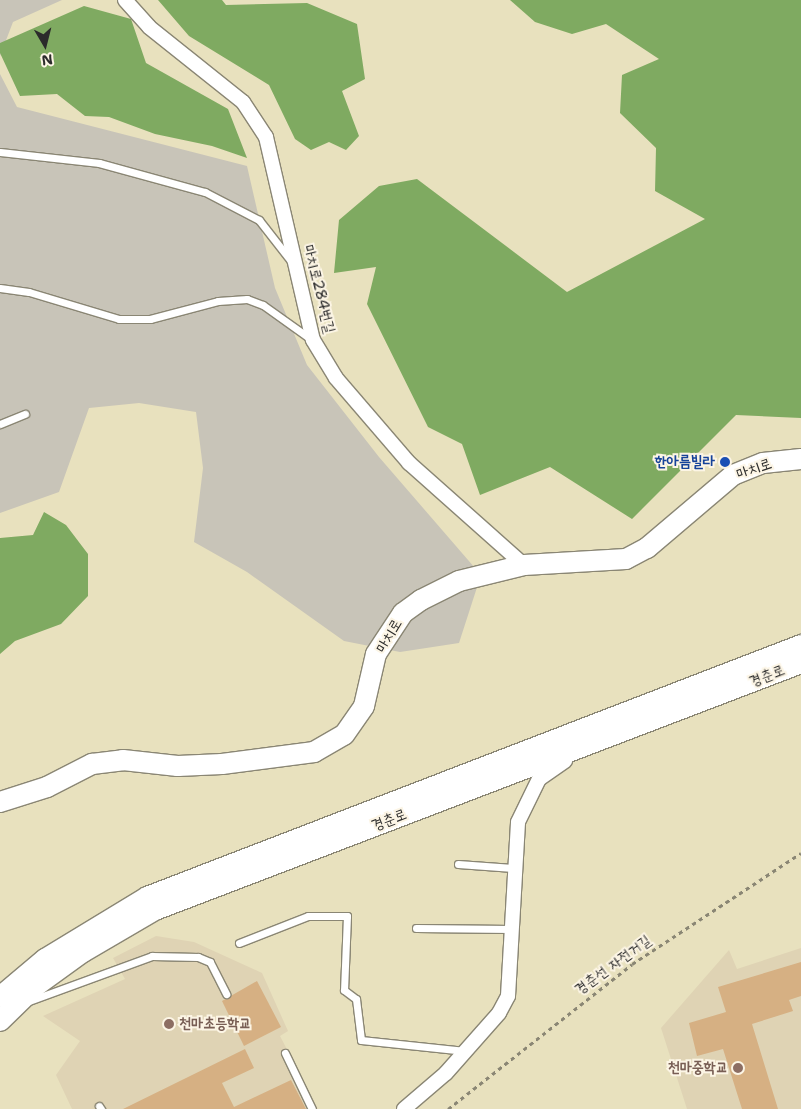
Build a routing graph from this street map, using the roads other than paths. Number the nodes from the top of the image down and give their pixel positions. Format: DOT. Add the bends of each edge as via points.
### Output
graph roads {
  1 [pos="125,0"];
  2 [pos="0,152"];
  3 [pos="296,267"];
  4 [pos="0,288"];
  5 [pos="313,340"];
  6 [pos="25,414"];
  7 [pos="0,424"];
  8 [pos="801,459"];
  9 [pos="524,565"];
  10 [pos="801,645"];
  11 [pos="801,663"];
  12 [pos="679,709"];
  13 [pos="0,802"];
  14 [pos="458,864"];
  15 [pos="513,868"];
  16 [pos="416,928"];
  17 [pos="511,929"];
  18 [pos="239,943"];
  19 [pos="226,994"];
  20 [pos="7,1002"];
  21 [pos="0,1021"];
  22 [pos="465,1050"];
  23 [pos="285,1053"];
  24 [pos="312,1109"];
  25 [pos="404,1109"];
  1 -- 3 [label="street, 마치로284번길" via="149,27 243,102 266,137"];
  2 -- 3 [label="lane" via="99,163 205,192 259,220"];
  3 -- 5 [label="street, 마치로284번길"];
  4 -- 5 [label="lane" via="29,292 119,319 150,320 218,301 247,299 263,305"];
  5 -- 9 [label="street, 마치로284번길" via="336,378 408,463"];
  6 -- 7 [label="lane"];
  8 -- 9 [label="street, 마치로" via="763,463 732,475 647,548 626,559"];
  9 -- 13 [label="street, 마치로" via="459,581 403,613 376,654 364,706 344,735 314,752 205,765 178,766 123,760 92,764 47,787"];
  10 -- 20 [label="street, 경춘로" via="147,897 45,958"];
  11 -- 12 [label="street, 경춘로"];
  12 -- 15 [label="street" via="554,765 539,779 518,822"];
  12 -- 20 [label="street, 경춘로" via="155,910"];
  14 -- 15 [label="lane"];
  15 -- 17 [label="street"];
  16 -- 17 [label="lane"];
  17 -- 22 [label="street" via="508,996 499,1013"];
  18 -- 22 [label="lane" via="308,916 347,916 344,990 356,999 361,1040"];
  19 -- 20 [label="lane" via="210,962 198,957 152,956"];
  20 -- 21 [label="street, 경춘로"];
  22 -- 25 [label="street" via="446,1073"];
  23 -- 24 [label="lane"];
}
